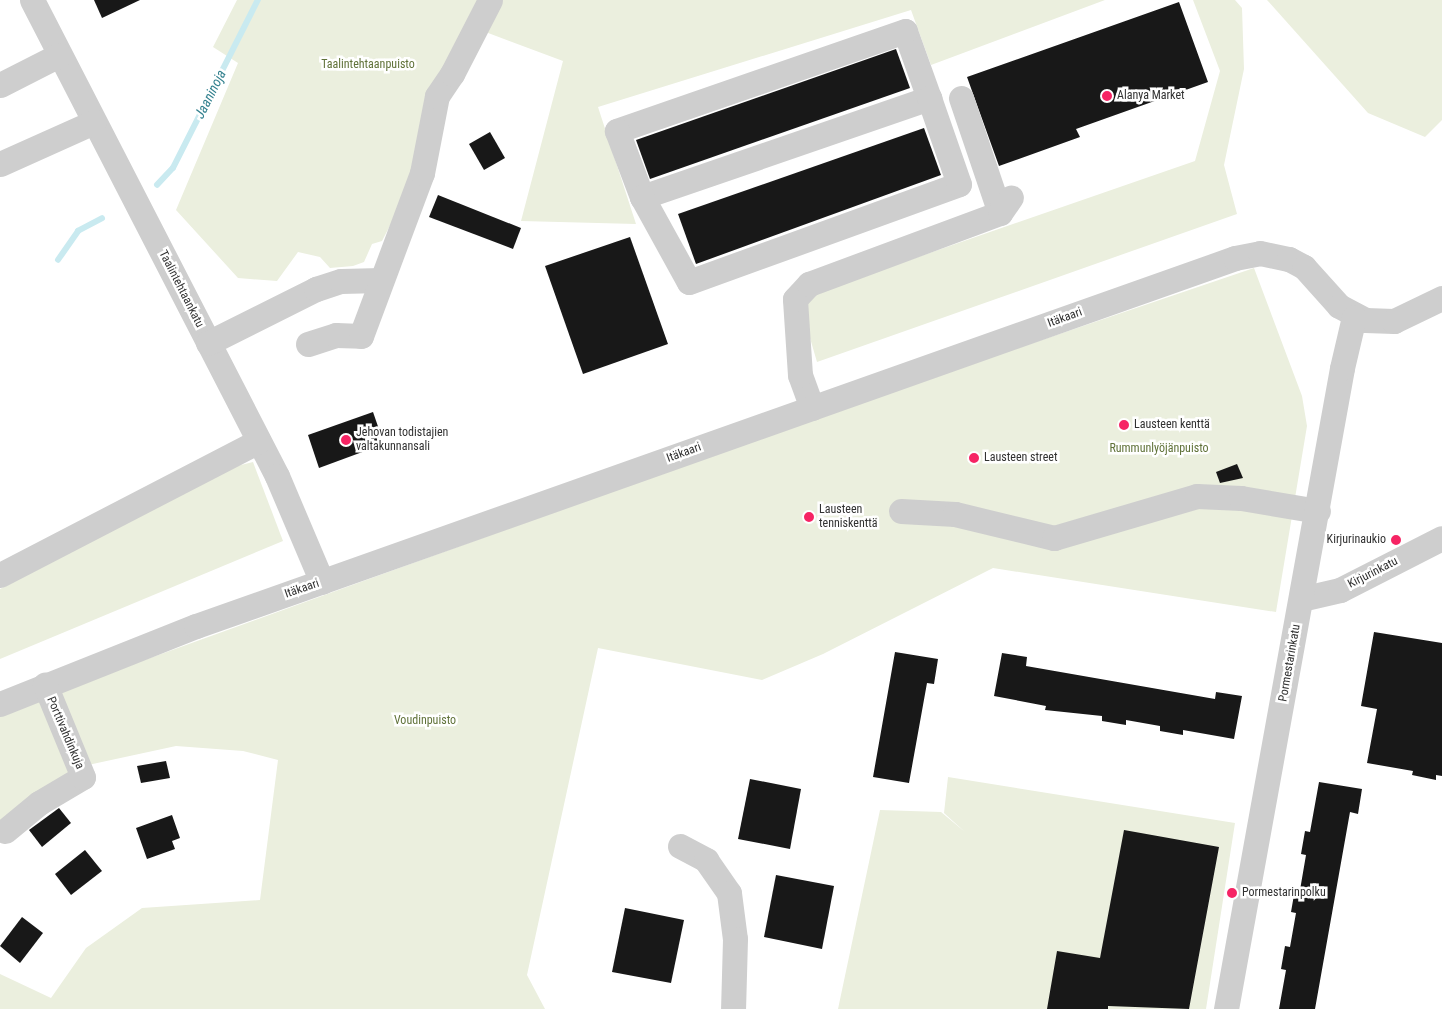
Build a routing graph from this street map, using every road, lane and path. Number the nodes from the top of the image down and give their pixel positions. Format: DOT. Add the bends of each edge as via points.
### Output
graph roads {
  1 [pos="32,0"];
  2 [pos="490,0"];
  3 [pos="59,55"];
  4 [pos="0,85"];
  5 [pos="929,98"];
  6 [pos="961,98"];
  7 [pos="94,122"];
  8 [pos="0,164"];
  9 [pos="642,197"];
  10 [pos="381,280"];
  11 [pos="1442,298"];
  12 [pos="1354,317"];
  13 [pos="208,343"];
  14 [pos="308,344"];
  15 [pos="812,408"];
  16 [pos="258,441"];
  17 [pos="900,510"];
  18 [pos="1318,511"];
  19 [pos="1442,538"];
  20 [pos="0,575"];
  21 [pos="322,582"];
  22 [pos="1301,599"];
  23 [pos="44,685"];
  24 [pos="0,704"];
  25 [pos="5,831"];
  26 [pos="680,846"];
  27 [pos="733,1009"];
  28 [pos="1226,1009"];
  1 -- 3 [label="street, Taalintehtaankatu"];
  2 -- 10 [label="street" via="437,96 422,173"];
  3 -- 4 [label="street"];
  3 -- 7 [label="street, Taalintehtaankatu"];
  5 -- 9 [label="street"];
  5 -- 9 [label="street" via="905,31 617,130"];
  5 -- 9 [label="street" via="959,184 689,282"];
  6 -- 15 [label="street" via="1006,205 809,284 794,299 800,375"];
  7 -- 8 [label="street"];
  7 -- 13 [label="street, Taalintehtaankatu"];
  10 -- 13 [label="street" via="342,281 316,289"];
  10 -- 14 [label="street" via="361,336 336,335"];
  11 -- 12 [label="street" via="1394,321"];
  12 -- 15 [label="street, Itäkaari" via="1339,306 1304,267 1275,255 1260,253 1235,258"];
  12 -- 18 [label="street, Pormestarinkatu"];
  13 -- 16 [label="street, Taalintehtaankatu"];
  15 -- 21 [label="street, Itäkaari"];
  16 -- 20 [label="street"];
  16 -- 21 [label="street, Taalintehtaankatu" via="282,485"];
  17 -- 18 [label="street" via="955,514 1054,538 1197,496 1241,498"];
  18 -- 22 [label="street, Pormestarinkatu"];
  19 -- 22 [label="street, Kirjurinkatu" via="1340,590"];
  21 -- 23 [label="street, Itäkaari"];
  22 -- 28 [label="street, Pormestarinkatu"];
  23 -- 24 [label="street, Itäkaari"];
  23 -- 25 [label="street, Porttivahdinkuja" via="83,777 39,803"];
  26 -- 27 [label="street" via="706,860 729,893 735,939"];
}
